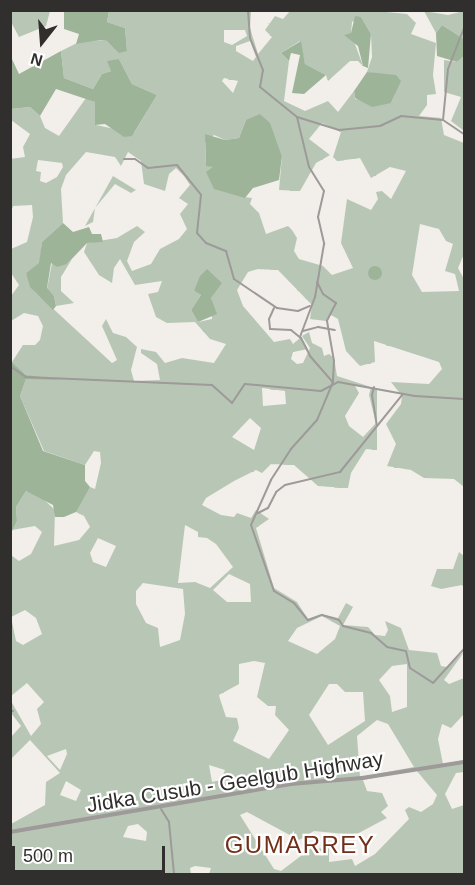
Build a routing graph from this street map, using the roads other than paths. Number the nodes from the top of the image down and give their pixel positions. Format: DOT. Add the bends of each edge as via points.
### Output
graph roads {
  1 [pos="248,10"];
  2 [pos="465,28"];
  3 [pos="297,117"];
  4 [pos="443,120"];
  5 [pos="465,134"];
  6 [pos="124,159"];
  7 [pos="317,282"];
  8 [pos="275,306"];
  9 [pos="310,306"];
  10 [pos="329,330"];
  11 [pos="335,330"];
  12 [pos="303,331"];
  13 [pos="300,337"];
  14 [pos="10,366"];
  15 [pos="333,382"];
  16 [pos="374,387"];
  17 [pos="403,394"];
  18 [pos="465,399"];
  19 [pos="377,426"];
  20 [pos="258,513"];
  21 [pos="465,649"];
  22 [pos="465,762"];
  23 [pos="161,809"];
  24 [pos="10,832"];
  25 [pos="174,874"];
  1 -- 3 [label="street" via="250,38 263,70 260,87"];
  2 -- 4 [label="street" via="448,69"];
  3 -- 4 [label="street" via="339,130 383,125 401,116"];
  3 -- 7 [label="street" via="309,167 324,191 318,210 324,244"];
  4 -- 5 [label="street"];
  6 -- 8 [label="street" via="135,159 148,168 177,165 201,195 201,211 195,225 199,235 226,251 234,279"];
  7 -- 9 [label="street"];
  7 -- 10 [label="street" via="323,294 336,303 327,321"];
  8 -- 9 [label="street" via="298,311"];
  8 -- 13 [label="street" via="269,319 270,329 289,329"];
  9 -- 12 [label="street"];
  10 -- 11 [label="street"];
  10 -- 12 [label="street" via="318,327"];
  10 -- 15 [label="street"];
  12 -- 13 [label="street"];
  13 -- 15 [label="street" via="310,356"];
  14 -- 15 [label="street" via="26,377 212,385 232,403 245,384 321,391"];
  15 -- 16 [label="street"];
  15 -- 20 [label="street" via="317,420 274,475"];
  16 -- 17 [label="street"];
  16 -- 19 [label="street"];
  17 -- 18 [label="street"];
  17 -- 19 [label="street"];
  19 -- 20 [label="street" via="340,472 285,485 276,492 268,508"];
  20 -- 21 [label="street" via="252,525 274,591 294,603 310,621 325,616 339,620 343,626 371,633 387,647 406,651 410,668 432,683"];
  22 -- 23 [label="street, Jidka Cusub - Geelgub Highway" via="352,780 291,784"];
  23 -- 24 [label="street, Jidka Cusub - Geelgub Highway"];
  23 -- 25 [label="street" via="169,822"];
}
